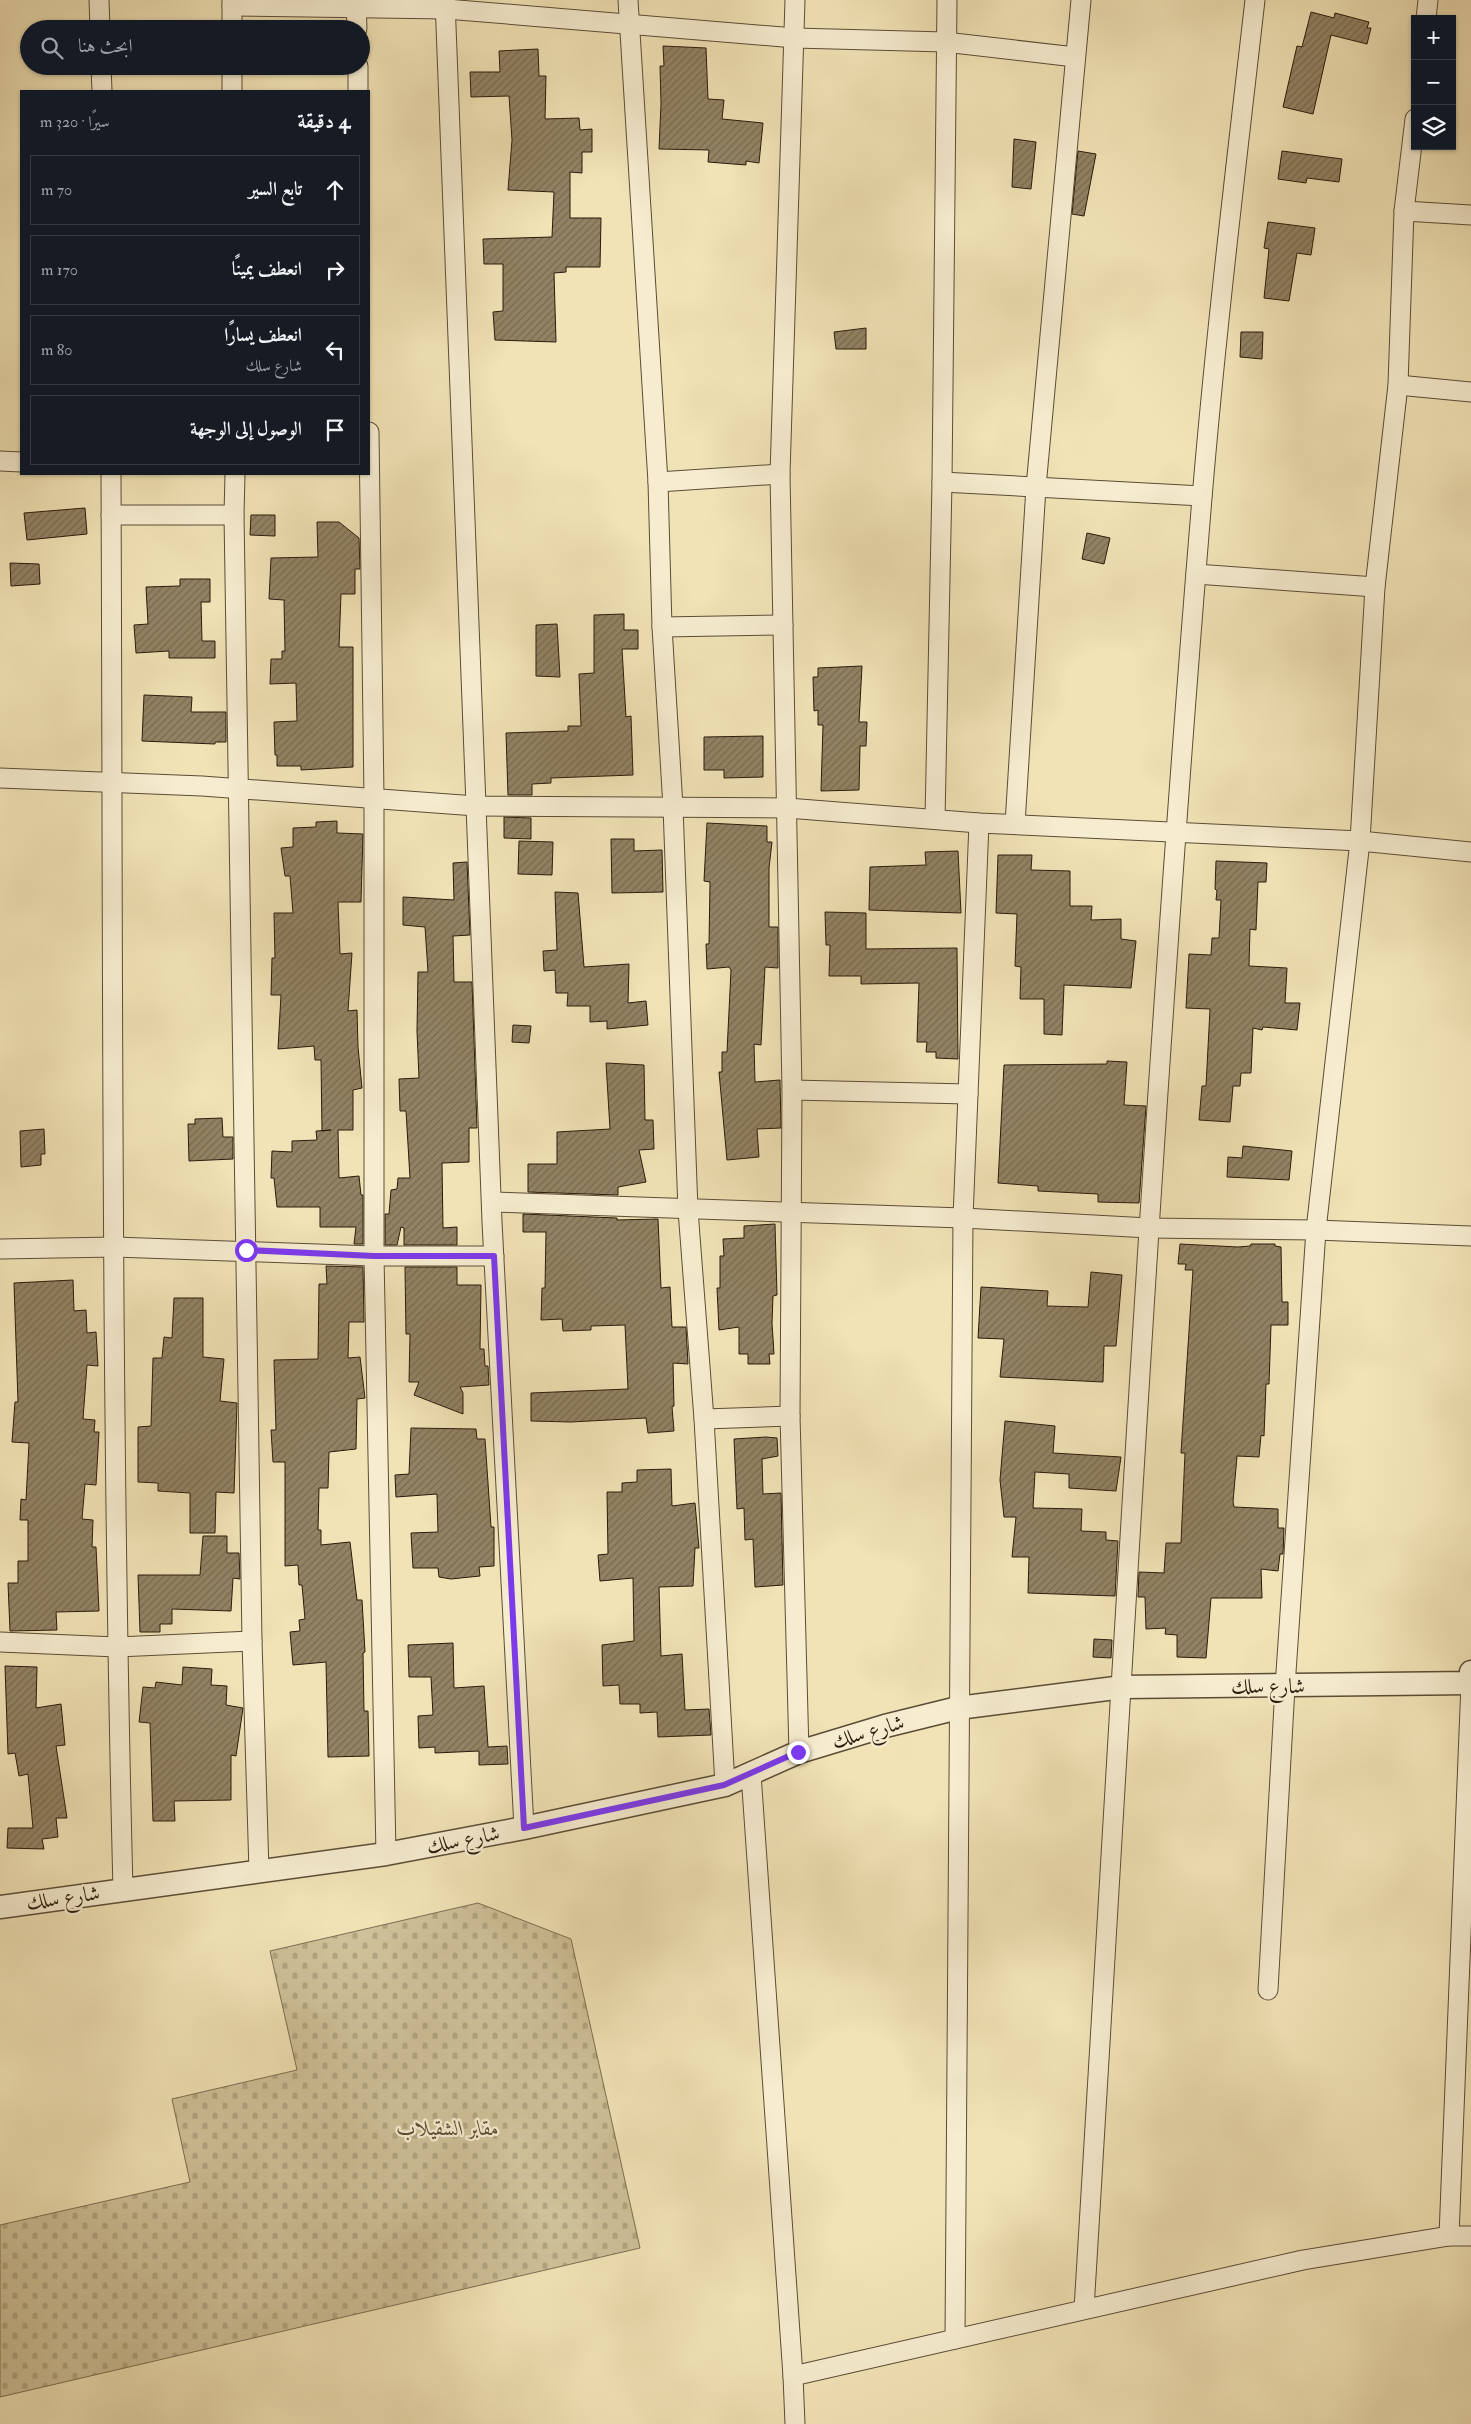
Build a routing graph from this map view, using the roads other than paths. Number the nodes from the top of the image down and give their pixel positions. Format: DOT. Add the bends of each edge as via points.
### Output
graph roads {
  1 [pos="99,0"];
  2 [pos="628,0"];
  3 [pos="795,0"];
  4 [pos="947,0"];
  5 [pos="1081,0"];
  6 [pos="1255,0"];
  7 [pos="1428,0"];
  8 [pos="232,3"];
  9 [pos="356,4"];
  10 [pos="445,5"];
  11 [pos="1426,15"];
  12 [pos="100,20"];
  13 [pos="232,20"];
  14 [pos="356,20"];
  15 [pos="628,24"];
  16 [pos="795,38"];
  17 [pos="945,42"];
  18 [pos="1075,57"];
  19 [pos="101,75"];
  20 [pos="232,75"];
  21 [pos="358,75"];
  22 [pos="102,90"];
  23 [pos="232,90"];
  24 [pos="358,90"];
  25 [pos="1411,150"];
  26 [pos="1404,211"];
  27 [pos="1471,215"];
  28 [pos="1398,384"];
  29 [pos="1471,392"];
  30 [pos="0,461"];
  31 [pos="20,462"];
  32 [pos="780,474"];
  33 [pos="111,475"];
  34 [pos="235,475"];
  35 [pos="369,475"];
  36 [pos="658,482"];
  37 [pos="942,482"];
  38 [pos="1036,486"];
  39 [pos="1202,496"];
  40 [pos="111,515"];
  41 [pos="234,515"];
  42 [pos="1196,574"];
  43 [pos="1376,587"];
  44 [pos="783,625"];
  45 [pos="662,628"];
  46 [pos="0,778"];
  47 [pos="110,781"];
  48 [pos="239,789"];
  49 [pos="374,797"];
  50 [pos="476,806"];
  51 [pos="673,807"];
  52 [pos="787,808"];
  53 [pos="935,820"];
  54 [pos="979,823"];
  55 [pos="1015,824"];
  56 [pos="1177,833"];
  57 [pos="1360,841"];
  58 [pos="1471,852"];
  59 [pos="792,1090"];
  60 [pos="968,1094"];
  61 [pos="492,1202"];
  62 [pos="688,1210"];
  63 [pos="790,1214"];
  64 [pos="963,1218"];
  65 [pos="1149,1228"];
  66 [pos="1316,1230"];
  67 [pos="1471,1236"];
  68 [pos="115,1247"];
  69 [pos="0,1249"];
  70 [pos="246,1250"];
  71 [pos="374,1256"];
  72 [pos="494,1256"];
  73 [pos="790,1416"];
  74 [pos="704,1419"];
  75 [pos="252,1641"];
  76 [pos="0,1642"];
  77 [pos="117,1647"];
  78 [pos="1471,1672"];
  79 [pos="1470,1683"];
  80 [pos="1285,1686"];
  81 [pos="1123,1687"];
  82 [pos="958,1708"];
  83 [pos="798,1752"];
  84 [pos="751,1774"];
  85 [pos="724,1785"];
  86 [pos="524,1828"];
  87 [pos="386,1854"];
  88 [pos="259,1871"];
  89 [pos="123,1890"];
  90 [pos="0,1907"];
  91 [pos="1268,1990"];
  92 [pos="1448,2236"];
  93 [pos="1471,2236"];
  94 [pos="1084,2309"];
  95 [pos="955,2339"];
  96 [pos="794,2376"];
  97 [pos="794,2424"];
  1 -- 12 [label="street"];
  2 -- 15 [label="street"];
  3 -- 16 [label="street"];
  4 -- 17 [label="street"];
  5 -- 18 [label="street"];
  6 -- 39 [label="street" via="1225,254"];
  7 -- 11 [label="street"];
  8 -- 9 [label="street"];
  8 -- 13 [label="street"];
  9 -- 10 [label="street"];
  9 -- 14 [label="street"];
  10 -- 15 [label="street"];
  10 -- 50 [label="street"];
  15 -- 16 [label="street"];
  15 -- 36 [label="street"];
  16 -- 17 [label="street"];
  16 -- 32 [label="street"];
  17 -- 18 [label="street"];
  17 -- 37 [label="street"];
  18 -- 38 [label="street"];
  19 -- 22 [label="street"];
  20 -- 23 [label="street"];
  21 -- 24 [label="street"];
  25 -- 26 [label="street"];
  26 -- 27 [label="street"];
  26 -- 28 [label="street"];
  28 -- 29 [label="street"];
  28 -- 43 [label="street"];
  30 -- 31 [label="street"];
  32 -- 36 [label="street"];
  32 -- 44 [label="street"];
  33 -- 40 [label="street"];
  34 -- 41 [label="street"];
  35 -- 49 [label="street"];
  36 -- 45 [label="street"];
  37 -- 38 [label="street"];
  37 -- 53 [label="street"];
  38 -- 39 [label="street"];
  38 -- 55 [label="street"];
  39 -- 42 [label="street"];
  40 -- 41 [label="street"];
  40 -- 47 [label="street"];
  41 -- 48 [label="street"];
  42 -- 43 [label="street"];
  42 -- 56 [label="street"];
  43 -- 57 [label="street"];
  44 -- 45 [label="street"];
  44 -- 52 [label="street"];
  45 -- 51 [label="street"];
  46 -- 47 [label="street"];
  47 -- 48 [label="street"];
  47 -- 68 [label="street"];
  48 -- 49 [label="street"];
  48 -- 70 [label="street"];
  49 -- 50 [label="street"];
  49 -- 71 [label="street"];
  50 -- 51 [label="street"];
  50 -- 61 [label="street"];
  51 -- 52 [label="street"];
  51 -- 62 [label="street"];
  52 -- 53 [label="street"];
  52 -- 59 [label="street"];
  53 -- 54 [label="street"];
  54 -- 55 [label="street"];
  54 -- 60 [label="street"];
  55 -- 56 [label="street"];
  56 -- 57 [label="street"];
  56 -- 65 [label="street"];
  57 -- 58 [label="street"];
  57 -- 66 [label="street"];
  59 -- 60 [label="street"];
  59 -- 63 [label="street"];
  60 -- 64 [label="street"];
  61 -- 62 [label="street"];
  61 -- 72 [label="street"];
  62 -- 63 [label="street"];
  62 -- 74 [label="street"];
  63 -- 64 [label="street"];
  63 -- 73 [label="street"];
  64 -- 65 [label="street"];
  64 -- 82 [label="street"];
  65 -- 66 [label="street"];
  65 -- 81 [label="street"];
  66 -- 67 [label="street"];
  66 -- 80 [label="street"];
  68 -- 69 [label="street"];
  68 -- 70 [label="street"];
  68 -- 77 [label="street"];
  70 -- 71 [label="street"];
  70 -- 75 [label="street"];
  71 -- 72 [label="street"];
  71 -- 87 [label="street"];
  72 -- 86 [label="street"];
  73 -- 74 [label="street"];
  73 -- 83 [label="street"];
  74 -- 85 [label="street"];
  75 -- 77 [label="street"];
  75 -- 88 [label="street"];
  76 -- 77 [label="street"];
  77 -- 89 [label="street"];
  78 -- 79 [label="street"];
  79 -- 80 [label="street, شارع سلك"];
  79 -- 92 [label="street"];
  80 -- 81 [label="street, شارع سلك"];
  80 -- 91 [label="street"];
  81 -- 82 [label="street, شارع سلك"];
  81 -- 94 [label="street"];
  82 -- 83 [label="street, شارع سلك"];
  82 -- 95 [label="street"];
  83 -- 84 [label="street, شارع سلك"];
  84 -- 85 [label="street, شارع سلك"];
  84 -- 96 [label="street"];
  85 -- 86 [label="street, شارع سلك"];
  86 -- 87 [label="street, شارع سلك"];
  87 -- 88 [label="street, شارع سلك"];
  88 -- 89 [label="street, شارع سلك"];
  89 -- 90 [label="street, شارع سلك"];
  92 -- 93 [label="street"];
  92 -- 94 [label="street" via="1303,2260"];
  94 -- 95 [label="street"];
  95 -- 96 [label="street"];
  96 -- 97 [label="street"];
}
